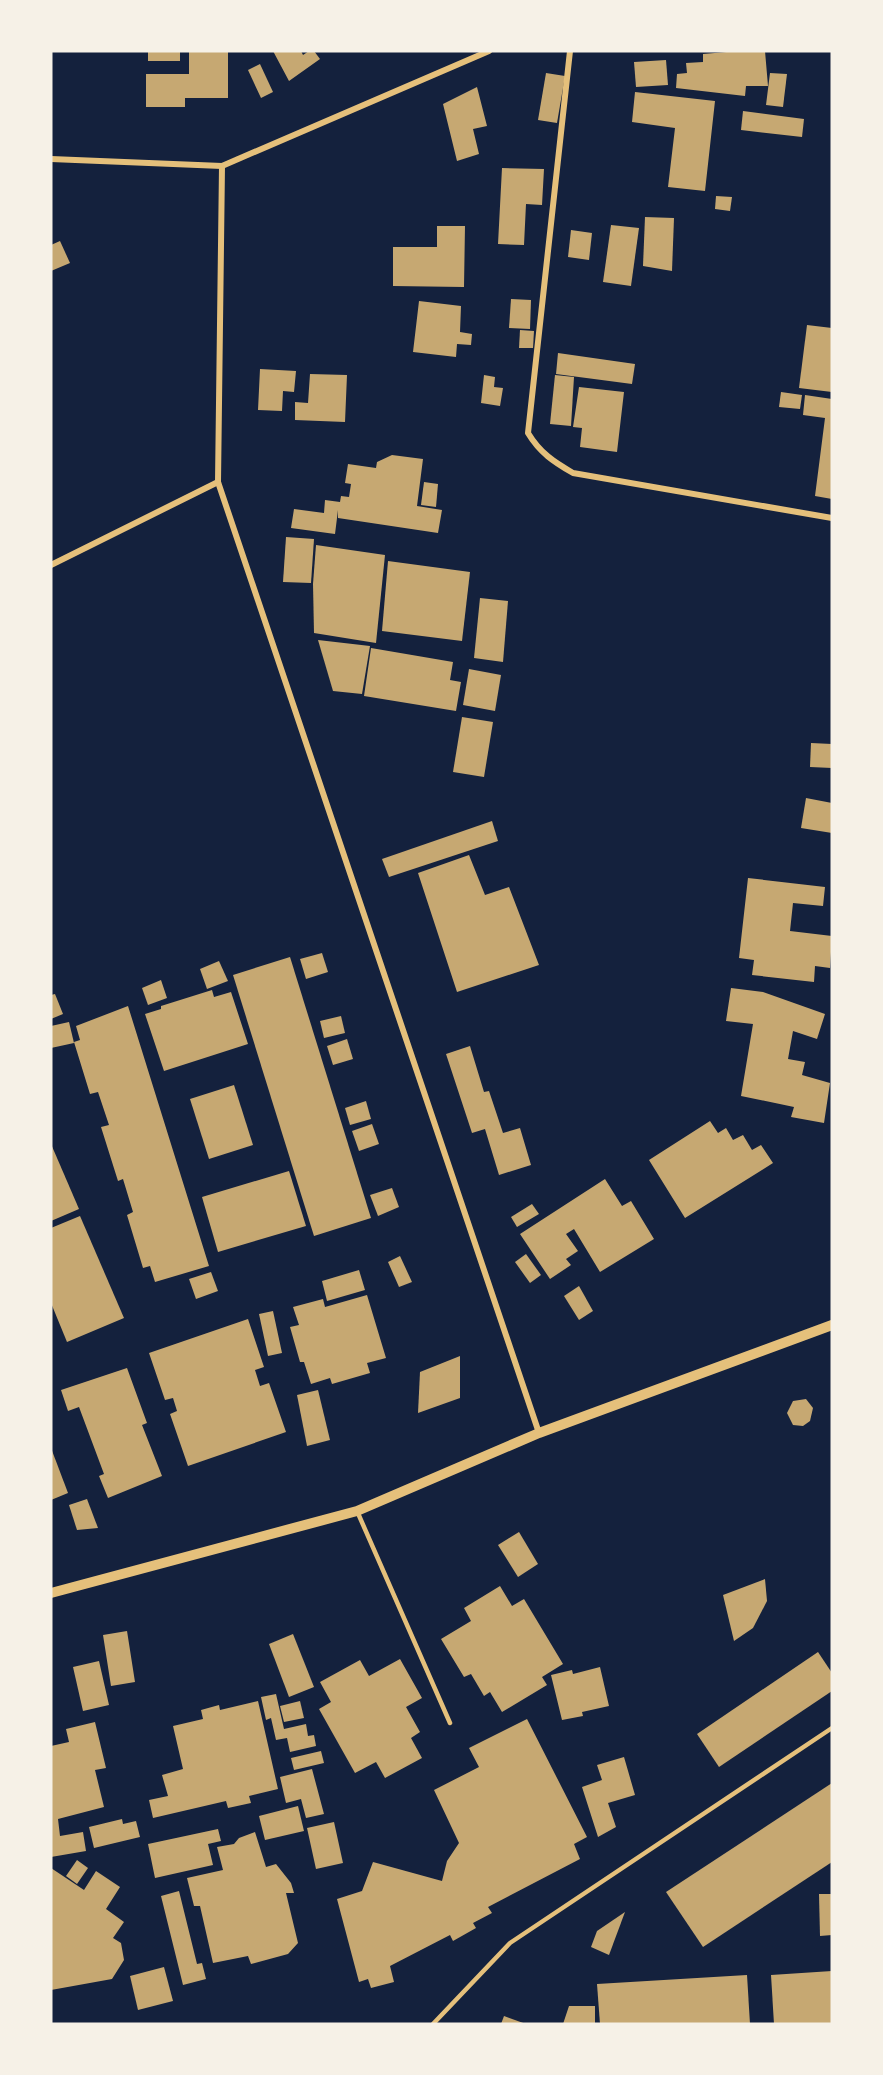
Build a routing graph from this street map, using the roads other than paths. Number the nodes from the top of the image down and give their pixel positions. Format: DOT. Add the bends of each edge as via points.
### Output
graph roads {
  1 [pos="489,51"];
  2 [pos="570,51"];
  3 [pos="51,159"];
  4 [pos="222,165"];
  5 [pos="218,482"];
  6 [pos="832,518"];
  7 [pos="51,565"];
  8 [pos="832,1325"];
  9 [pos="539,1433"];
  10 [pos="357,1511"];
  11 [pos="51,1593"];
  12 [pos="450,1723"];
  13 [pos="832,1728"];
  14 [pos="433,2024"];
  1 -- 4 [label="street"];
  2 -- 6 [label="street" via="528,433 551,461 573,474"];
  3 -- 4 [label="street"];
  4 -- 5 [label="street"];
  5 -- 7 [label="street"];
  5 -- 9 [label="street"];
  8 -- 9 [label="street"];
  9 -- 10 [label="street"];
  10 -- 11 [label="street"];
  10 -- 12 [label="lane"];
  13 -- 14 [label="lane" via="510,1943"];
}
